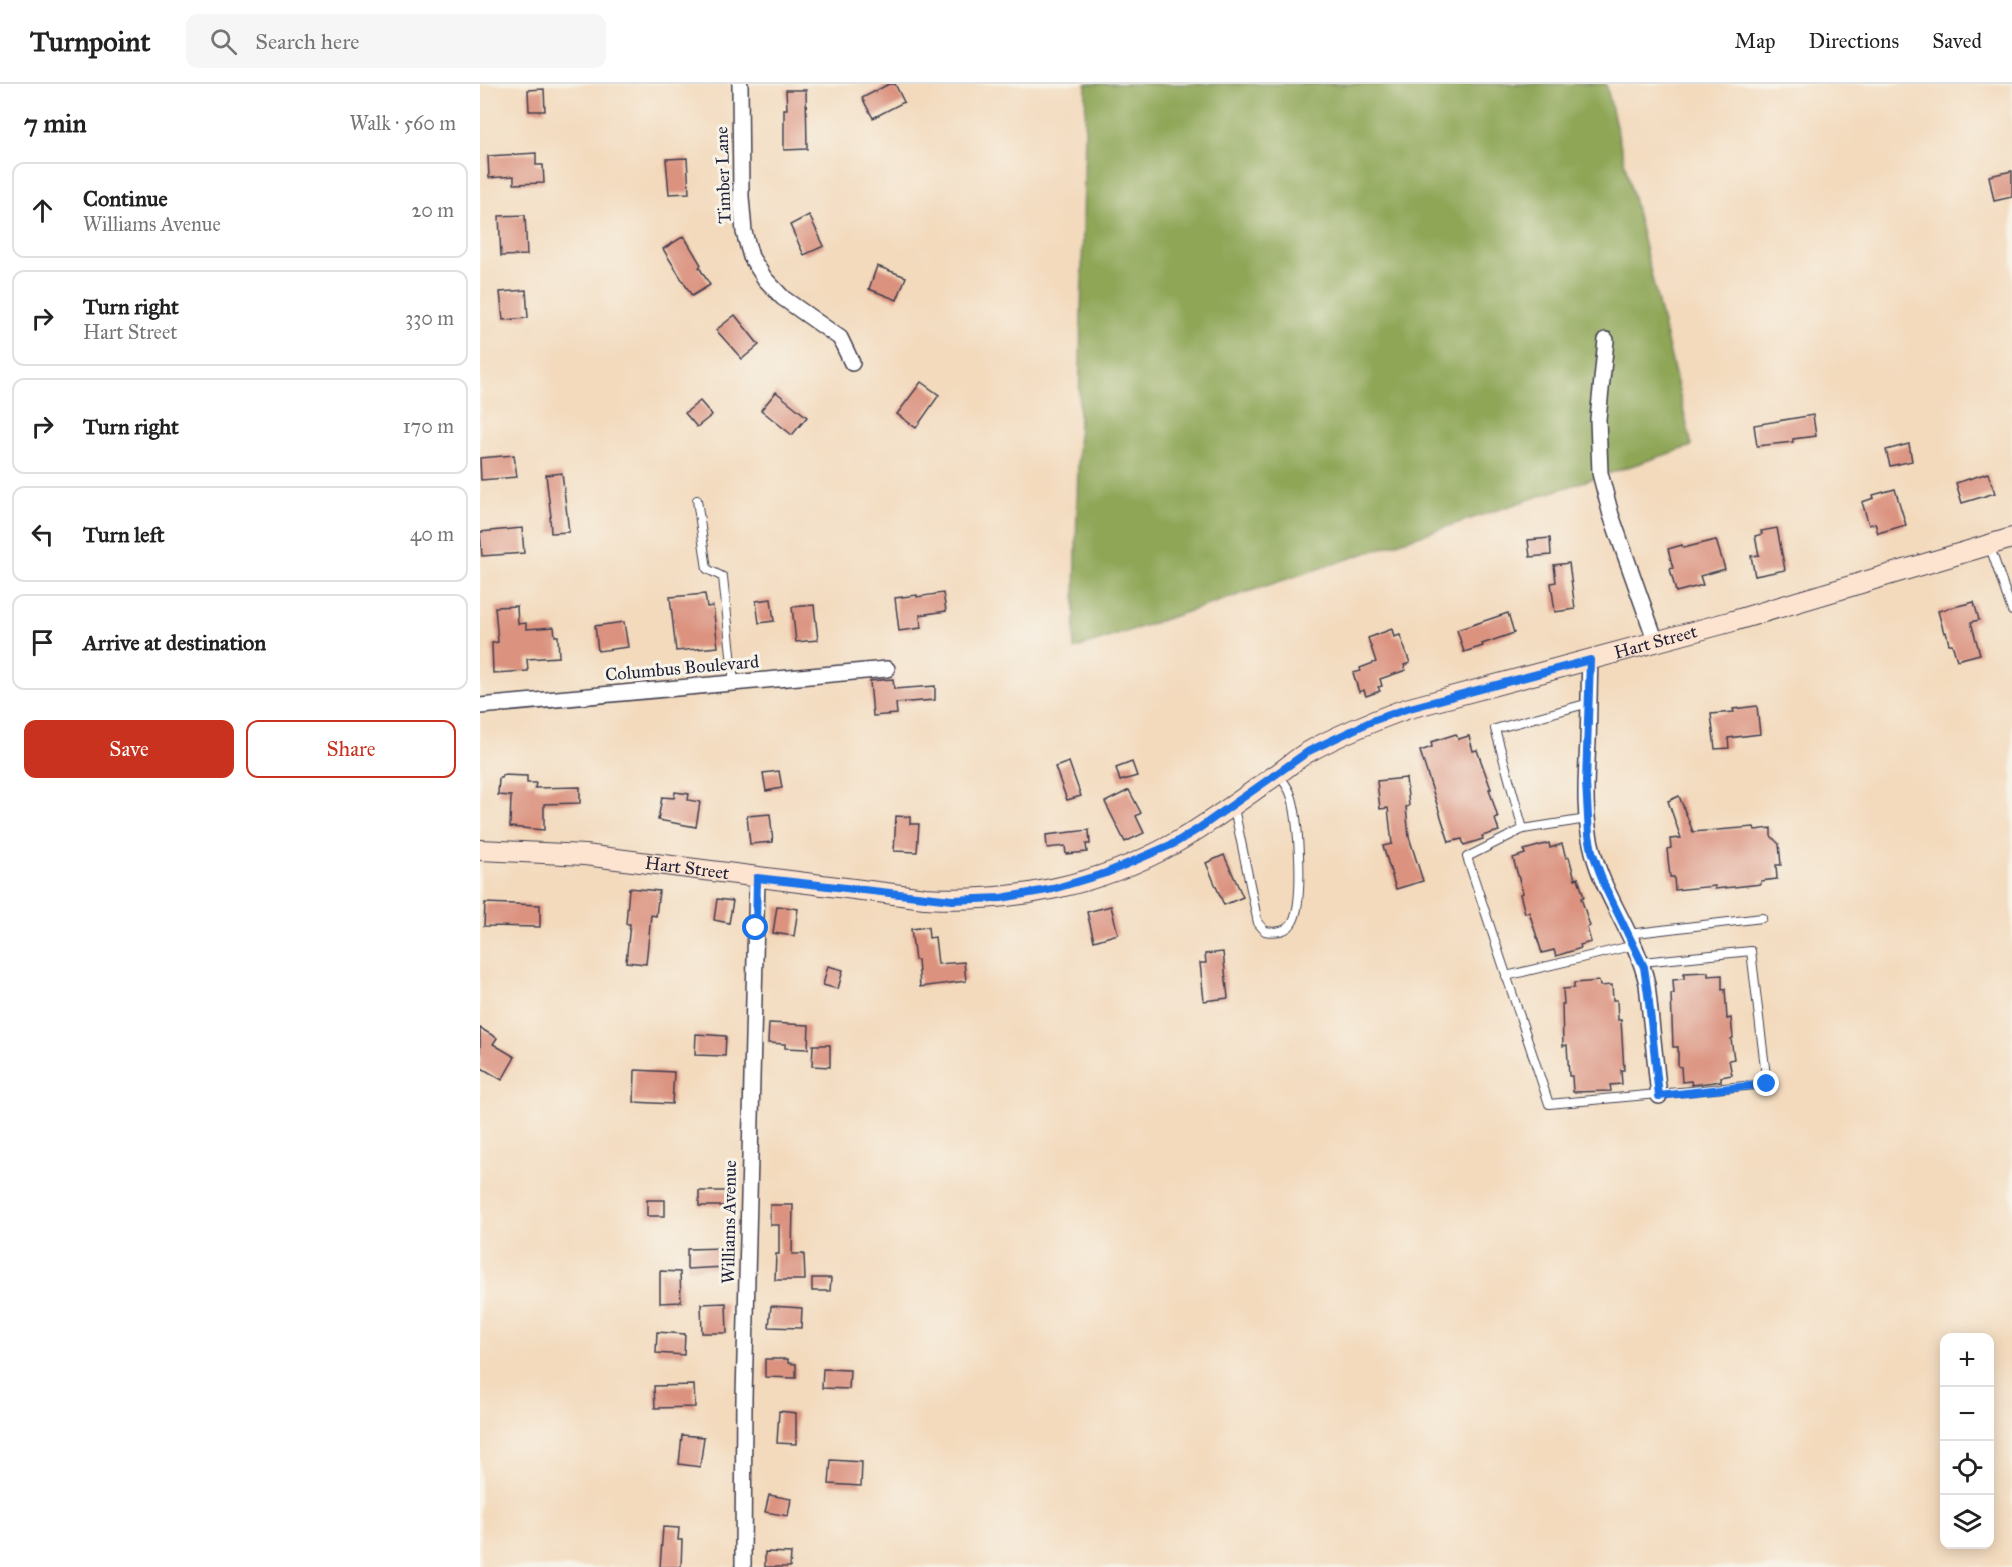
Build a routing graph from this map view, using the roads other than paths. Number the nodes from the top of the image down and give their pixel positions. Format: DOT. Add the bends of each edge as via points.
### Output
graph roads {
  1 [pos="740,84"];
  2 [pos="1606,340"];
  3 [pos="852,363"];
  4 [pos="697,500"];
  5 [pos="2012,538"];
  6 [pos="1990,544"];
  7 [pos="2012,611"];
  8 [pos="1656,642"];
  9 [pos="1590,660"];
  10 [pos="887,669"];
  11 [pos="734,683"];
  12 [pos="1589,703"];
  13 [pos="480,706"];
  14 [pos="1278,774"];
  15 [pos="1233,805"];
  16 [pos="1587,819"];
  17 [pos="1523,829"];
  18 [pos="480,850"];
  19 [pos="757,878"];
  20 [pos="1762,918"];
  21 [pos="1632,940"];
  22 [pos="1642,962"];
  23 [pos="1506,976"];
  24 [pos="1659,1096"];
  25 [pos="742,1567"];
  1 -- 3 [label="street, Timber Lane" via="741,197 744,232 752,257 783,298 840,338"];
  2 -- 8 [label="street" via="1598,419 1600,473"];
  4 -- 11 [label="lane" via="706,569 723,577"];
  5 -- 6 [label="main road, Hart Street"];
  6 -- 7 [label="lane"];
  6 -- 8 [label="main road, Hart Street"];
  8 -- 9 [label="main road, Hart Street"];
  9 -- 12 [label="street"];
  9 -- 14 [label="main road, Hart Street" via="1372,721 1309,751"];
  10 -- 11 [label="street, Columbus Boulevard"];
  11 -- 13 [label="street, Columbus Boulevard"];
  12 -- 16 [label="street"];
  12 -- 17 [label="lane" via="1495,729"];
  14 -- 15 [label="main road, Hart Street"];
  14 -- 15 [label="lane" via="1291,793 1298,849 1297,907 1293,923 1285,930 1265,931 1258,923"];
  15 -- 19 [label="main road, Hart Street" via="1152,855 1080,882 1025,895 934,898"];
  16 -- 17 [label="lane"];
  16 -- 21 [label="street" via="1598,869"];
  17 -- 23 [label="lane" via="1467,857"];
  18 -- 19 [label="main road, Hart Street" via="585,855"];
  19 -- 25 [label="street, Williams Avenue"];
  20 -- 21 [label="lane"];
  21 -- 22 [label="street"];
  21 -- 23 [label="lane"];
  22 -- 24 [label="street"];
  22 -- 24 [label="lane" via="1751,951 1767,1084"];
  23 -- 24 [label="lane" via="1549,1104"];
}
